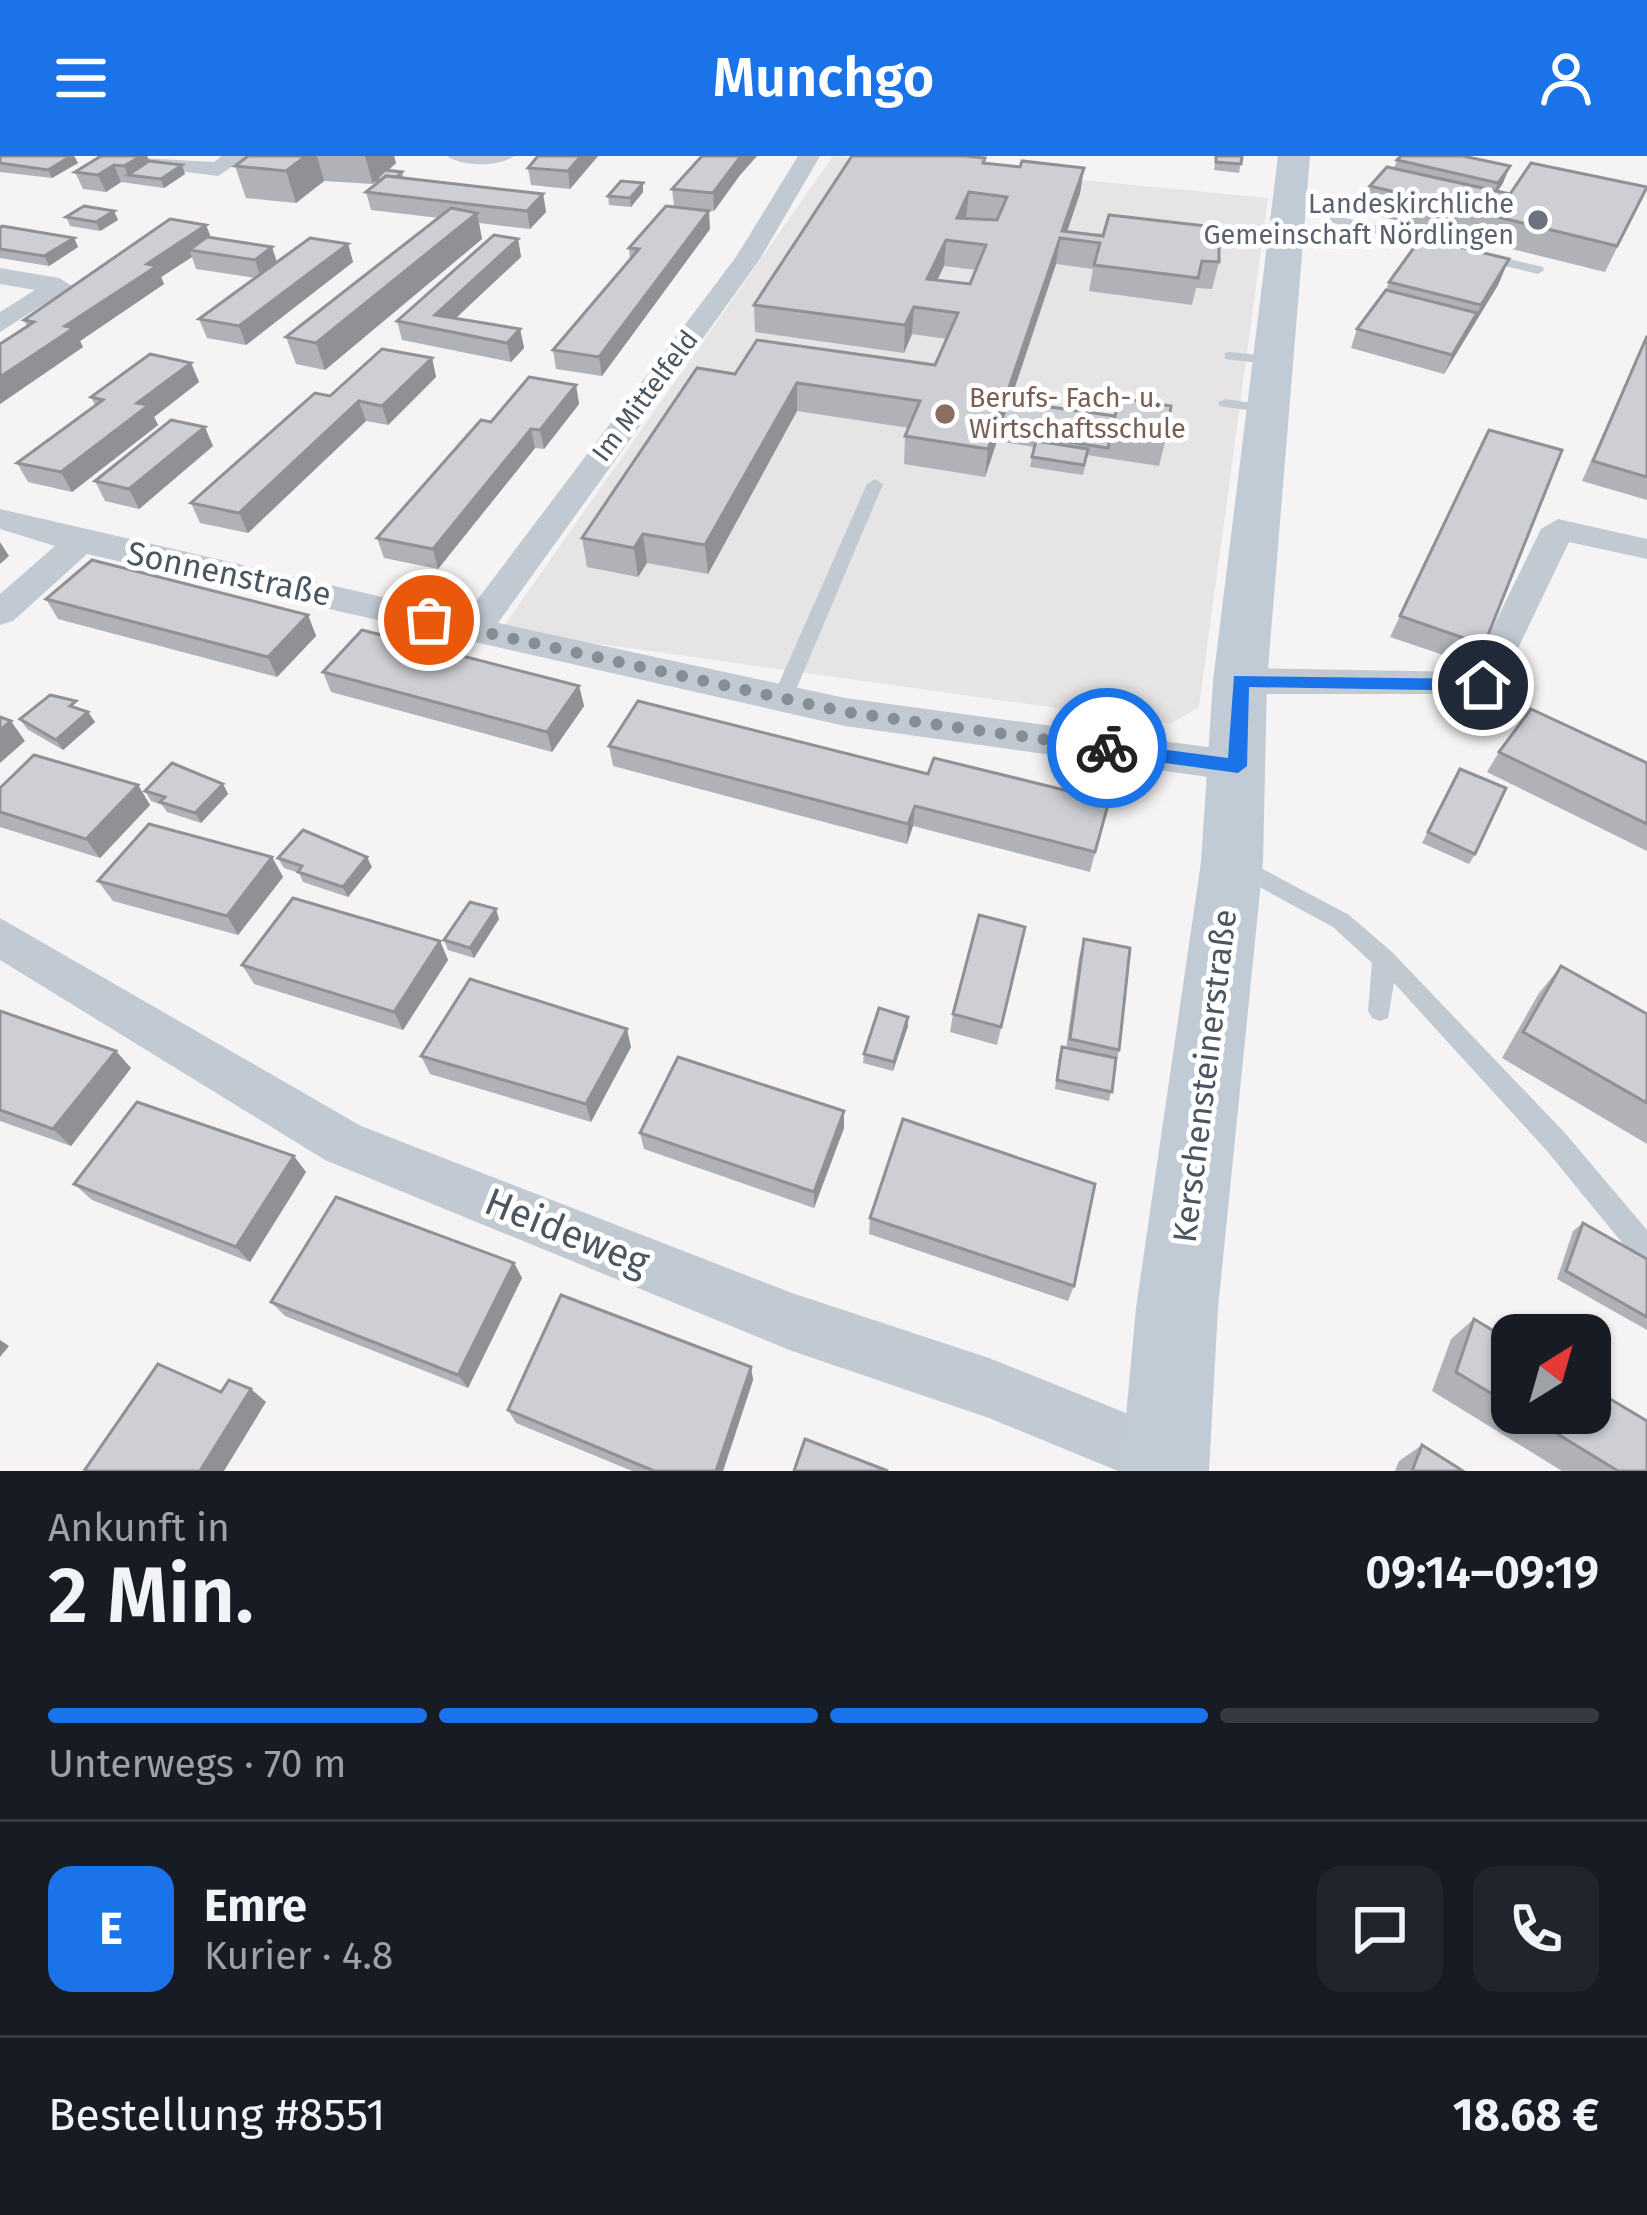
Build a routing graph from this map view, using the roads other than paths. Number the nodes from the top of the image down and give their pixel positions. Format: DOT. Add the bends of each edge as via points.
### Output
graph roads {
  1 [pos="114,156"];
  2 [pos="237,156"];
  3 [pos="458,156"];
  4 [pos="809,156"];
  5 [pos="1294,156"];
  6 [pos="500,158"];
  7 [pos="1322,214"];
  8 [pos="1538,270"];
  9 [pos="0,276"];
  10 [pos="0,324"];
  11 [pos="1230,356"];
  12 [pos="1277,362"];
  13 [pos="1225,403"];
  14 [pos="1272,410"];
  15 [pos="875,484"];
  16 [pos="0,519"];
  17 [pos="80,542"];
  18 [pos="1647,549"];
  19 [pos="0,613"];
  20 [pos="473,631"];
  21 [pos="1240,681"];
  22 [pos="782,699"];
  23 [pos="1238,766"];
  24 [pos="1232,862"];
  25 [pos="0,938"];
  26 [pos="1384,959"];
  27 [pos="1380,1011"];
  28 [pos="1647,1251"];
  29 [pos="1166,1465"];
  1 -- 2 [label="street" via="218,169"];
  3 -- 6 [label="street"];
  4 -- 20 [label="street, Im Mittelfeld" via="747,259"];
  5 -- 7 [label="street, Kerschensteinerstraße"];
  7 -- 8 [label="lane"];
  7 -- 12 [label="street, Kerschensteinerstraße"];
  9 -- 10 [label="street" via="59,286"];
  11 -- 12 [label="lane"];
  12 -- 14 [label="street, Kerschensteinerstraße"];
  13 -- 14 [label="lane"];
  14 -- 21 [label="street, Kerschensteinerstraße"];
  15 -- 22 [label="lane"];
  16 -- 17 [label="street, Sonnenstraße"];
  17 -- 19 [label="street"];
  17 -- 20 [label="street, Sonnenstraße"];
  18 -- 21 [label="street" via="1558,529 1483,685"];
  20 -- 22 [label="street, Sonnenstraße"];
  21 -- 23 [label="street, Kerschensteinerstraße"];
  22 -- 23 [label="street, Sonnenstraße"];
  23 -- 24 [label="street, Kerschensteinerstraße"];
  24 -- 26 [label="lane" via="1341,921"];
  24 -- 29 [label="street, Kerschensteinerstraße"];
  25 -- 29 [label="street, Heideweg" via="344,1143 792,1322 989,1388"];
  26 -- 27 [label="lane"];
  26 -- 28 [label="lane"];
}
